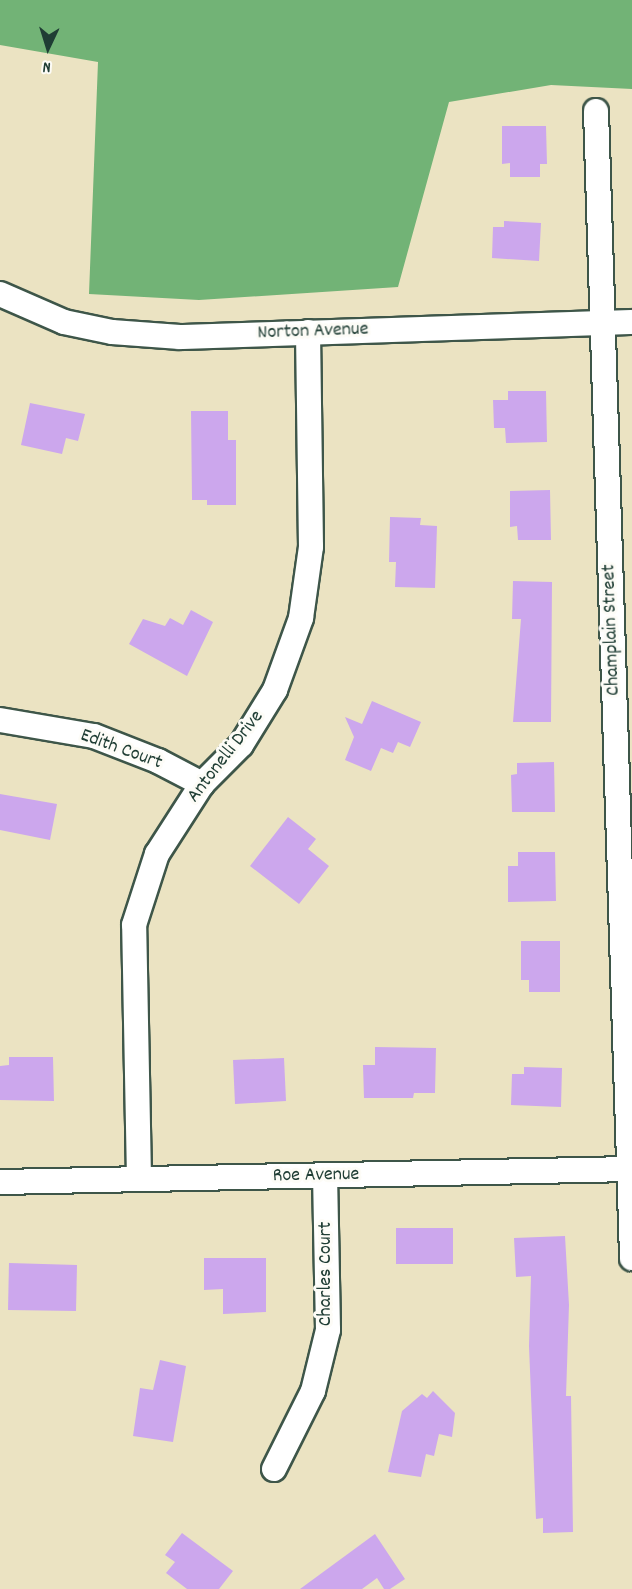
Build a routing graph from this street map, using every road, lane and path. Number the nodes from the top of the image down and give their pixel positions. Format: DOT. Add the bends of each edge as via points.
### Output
graph roads {
  1 [pos="596,111"];
  2 [pos="0,294"];
  3 [pos="602,322"];
  4 [pos="632,322"];
  5 [pos="308,332"];
  6 [pos="0,720"];
  7 [pos="202,784"];
  8 [pos="631,1169"];
  9 [pos="325,1177"];
  10 [pos="139,1178"];
  11 [pos="0,1182"];
  12 [pos="632,1258"];
  13 [pos="274,1469"];
  1 -- 3 [label="street, Champlain Street"];
  2 -- 5 [label="street, Norton Avenue" via="64,322 112,332 180,337"];
  3 -- 4 [label="street, Norton Avenue"];
  3 -- 5 [label="street, Norton Avenue"];
  3 -- 8 [label="street, Champlain Street"];
  5 -- 7 [label="street, Antonelli Drive" via="311,547 301,618 275,690 241,745"];
  6 -- 7 [label="street, Edith Court" via="94,736 158,761"];
  7 -- 10 [label="street, Antonelli Drive" via="157,854 134,925"];
  8 -- 9 [label="street, Roe Avenue"];
  8 -- 12 [label="street, Champlain Street"];
  9 -- 10 [label="street, Roe Avenue"];
  9 -- 13 [label="street, Charles Court" via="328,1330 313,1391"];
  10 -- 11 [label="street, Roe Avenue"];
}
